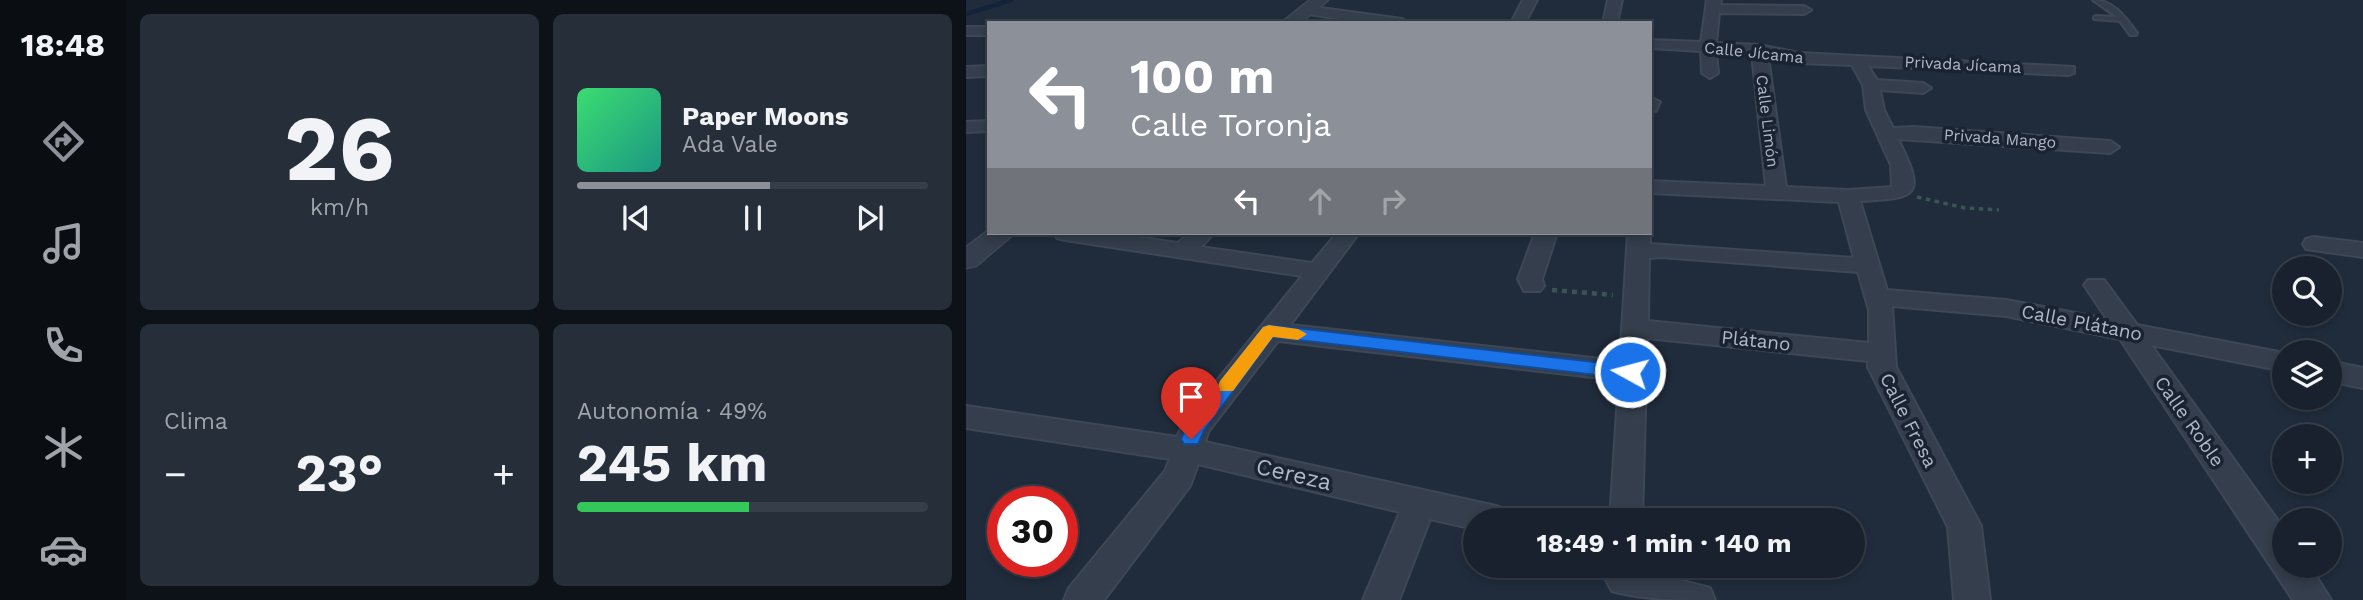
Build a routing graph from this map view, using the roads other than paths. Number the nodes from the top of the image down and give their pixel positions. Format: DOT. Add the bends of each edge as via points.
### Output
graph roads {
  1 [pos="1530,0"];
  2 [pos="1615,0"];
  3 [pos="2096,0"];
  4 [pos="1313,5"];
  5 [pos="1714,5"];
  6 [pos="1804,10"];
  7 [pos="2096,18"];
  8 [pos="2124,19"];
  9 [pos="1292,21"];
  10 [pos="1392,21"];
  11 [pos="1519,21"];
  12 [pos="1610,21"];
  13 [pos="979,31"];
  14 [pos="2133,33"];
  15 [pos="966,40"];
  16 [pos="1652,44"];
  17 [pos="1708,46"];
  18 [pos="1759,50"];
  19 [pos="1857,59"];
  20 [pos="2068,70"];
  21 [pos="987,71"];
  22 [pos="966,72"];
  23 [pos="1710,73"];
  24 [pos="1871,85"];
  25 [pos="1923,88"];
  26 [pos="987,126"];
  27 [pos="966,127"];
  28 [pos="1889,134"];
  29 [pos="2110,147"];
  30 [pos="1652,187"];
  31 [pos="1777,192"];
  32 [pos="1848,196"];
  33 [pos="999,235"];
  34 [pos="1077,235"];
  35 [pos="1201,235"];
  36 [pos="1346,235"];
  37 [pos="1545,235"];
  38 [pos="1639,242"];
  39 [pos="2314,244"];
  40 [pos="2363,250"];
  41 [pos="1181,253"];
  42 [pos="966,260"];
  43 [pos="1867,266"];
  44 [pos="1317,271"];
  45 [pos="2096,285"];
  46 [pos="1531,286"];
  47 [pos="1878,297"];
  48 [pos="1633,328"];
  49 [pos="1269,331"];
  50 [pos="2128,331"];
  51 [pos="1879,353"];
  52 [pos="2272,360"];
  53 [pos="1630,372"];
  54 [pos="2342,374"];
  55 [pos="2363,378"];
  56 [pos="966,417"];
  57 [pos="1188,450"];
  58 [pos="1419,505"];
  59 [pos="1626,508"];
  60 [pos="1463,514"];
  61 [pos="2272,540"];
  62 [pos="2298,578"];
  63 [pos="1624,582"];
  64 [pos="1082,600"];
  65 [pos="1381,600"];
  66 [pos="1697,600"];
  67 [pos="1972,600"];
  68 [pos="2313,600"];
  1 -- 11 [label="street"];
  2 -- 12 [label="street"];
  3 -- 8 [label="lane"];
  4 -- 9 [label="street"];
  4 -- 10 [label="street"];
  5 -- 6 [label="street"];
  5 -- 17 [label="street"];
  7 -- 8 [label="lane"];
  8 -- 14 [label="lane"];
  13 -- 15 [label="street"];
  16 -- 17 [label="street, Calle Jícama"];
  17 -- 18 [label="street, Calle Jícama"];
  17 -- 23 [label="street"];
  18 -- 19 [label="street, Calle Jícama" via="1799,58"];
  18 -- 31 [label="street, Calle Limón"];
  19 -- 20 [label="street, Privada Jícama"];
  19 -- 24 [label="street"];
  21 -- 22 [label="street"];
  24 -- 25 [label="street"];
  24 -- 28 [label="street" via="1875,110"];
  26 -- 27 [label="street"];
  28 -- 29 [label="street, Privada Mango"];
  28 -- 32 [label="street" via="1901,165 1904,184 1899,193"];
  30 -- 31 [label="street"];
  31 -- 32 [label="street"];
  32 -- 43 [label="street, Calle Fresa"];
  33 -- 42 [label="street"];
  34 -- 41 [label="street"];
  35 -- 41 [label="street"];
  36 -- 44 [label="street"];
  37 -- 46 [label="street"];
  38 -- 43 [label="street" via="1661,250"];
  38 -- 48 [label="street"];
  39 -- 40 [label="street"];
  41 -- 44 [label="street"];
  43 -- 47 [label="street, Calle Fresa"];
  44 -- 49 [label="street"];
  45 -- 50 [label="street, Calle Roble"];
  47 -- 50 [label="street, Calle Plátano" via="2006,308"];
  47 -- 51 [label="street, Calle Fresa" via="1884,323"];
  48 -- 51 [label="street, Plátano"];
  48 -- 53 [label="street"];
  49 -- 53 [label="street"];
  49 -- 57 [label="street" via="1195,428"];
  50 -- 52 [label="street, Calle Plátano"];
  50 -- 61 [label="street, Calle Roble"];
  51 -- 67 [label="street, Calle Fresa" via="1887,381 1964,526 1966,580"];
  53 -- 59 [label="street"];
  54 -- 55 [label="street"];
  56 -- 57 [label="street, Cereza"];
  57 -- 58 [label="street, Cereza"];
  57 -- 64 [label="street" via="1179,477"];
  58 -- 60 [label="street, Cereza"];
  58 -- 65 [label="street"];
  62 -- 68 [label="street"];
  63 -- 66 [label="street"];
}
